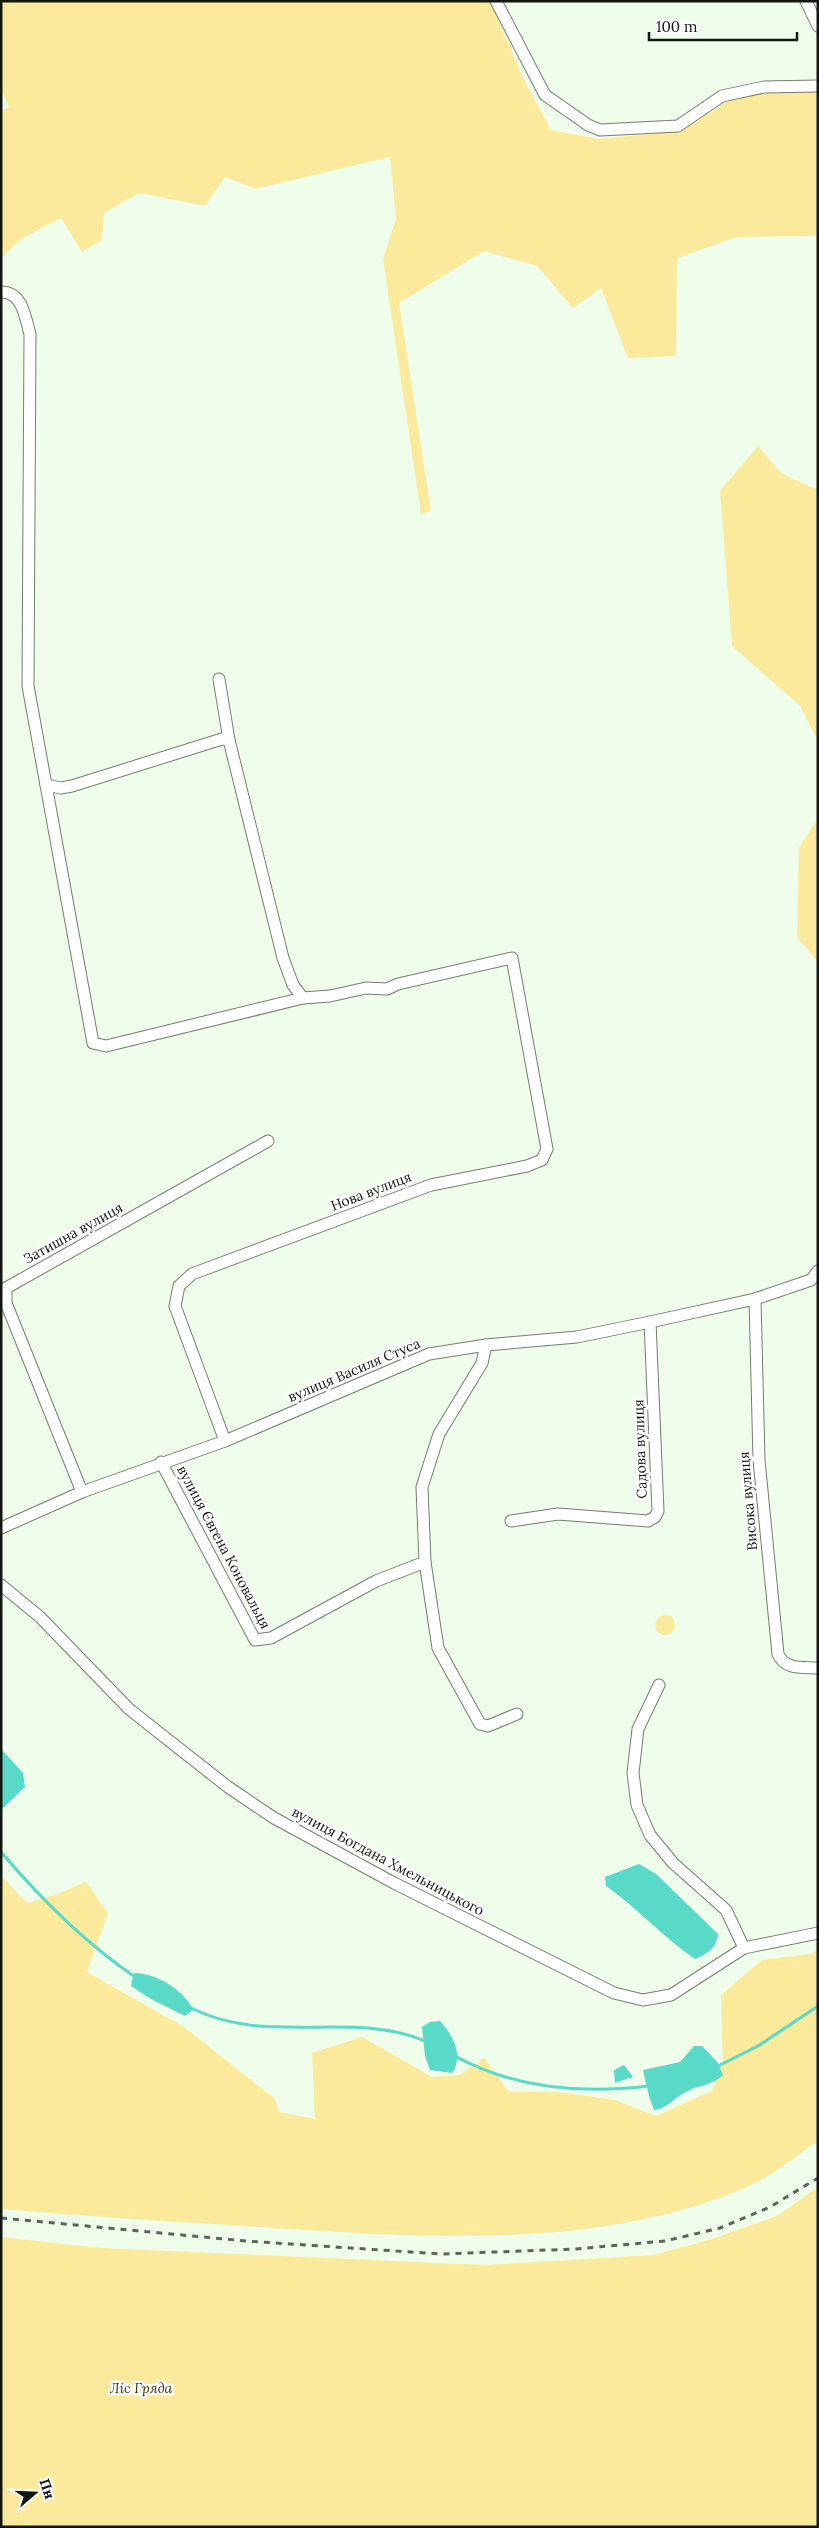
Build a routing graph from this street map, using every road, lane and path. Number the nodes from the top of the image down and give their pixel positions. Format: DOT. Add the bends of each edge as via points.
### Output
graph roads {
  1 [pos="496,1"];
  2 [pos="806,1"];
  3 [pos="818,26"];
  4 [pos="818,86"];
  5 [pos="1,292"];
  6 [pos="219,680"];
  7 [pos="230,740"];
  8 [pos="46,785"];
  9 [pos="303,998"];
  10 [pos="268,1141"];
  11 [pos="818,1272"];
  12 [pos="755,1299"];
  13 [pos="650,1322"];
  14 [pos="486,1345"];
  15 [pos="225,1440"];
  16 [pos="161,1462"];
  17 [pos="82,1492"];
  18 [pos="511,1520"];
  19 [pos="1,1528"];
  20 [pos="425,1562"];
  21 [pos="1,1585"];
  22 [pos="818,1668"];
  23 [pos="659,1685"];
  24 [pos="517,1714"];
  25 [pos="818,1933"];
  26 [pos="744,1948"];
  1 -- 4 [label="street" via="545,95 600,130 678,126 722,96 764,87"];
  2 -- 3 [label="street"];
  5 -- 8 [label="street" via="9,292 20,300 30,334 28,686"];
  6 -- 7 [label="street"];
  7 -- 8 [label="street" via="222,739 72,786"];
  7 -- 9 [label="street" via="283,958 293,985"];
  8 -- 9 [label="street" via="93,1043 106,1046"];
  9 -- 15 [label="street, Нова вулиця" via="366,988 387,989 512,958 547,1149 542,1160 527,1166 431,1185 192,1274 179,1286 175,1306"];
  10 -- 17 [label="street, Затишна вулиця" via="6,1288 6,1303"];
  11 -- 12 [label="street, вулиця Василя Стуса" via="811,1280"];
  12 -- 13 [label="street, вулиця Василя Стуса"];
  12 -- 22 [label="street, Висока вулиця" via="758,1460 778,1654 788,1666"];
  13 -- 14 [label="street, вулиця Василя Стуса" via="577,1337"];
  13 -- 18 [label="street, Садова вулиця" via="658,1511 655,1517 648,1521 558,1514"];
  14 -- 15 [label="street, вулиця Василя Стуса" via="429,1354"];
  14 -- 20 [label="street" via="482,1364 438,1434 422,1487"];
  15 -- 16 [label="street, вулиця Василя Стуса"];
  16 -- 17 [label="street, вулиця Василя Стуса"];
  16 -- 20 [label="street, вулиця Євгена Коновальця" via="255,1640 271,1638 376,1581"];
  17 -- 19 [label="street, вулиця Василя Стуса"];
  20 -- 24 [label="street" via="438,1648 480,1724 488,1726"];
  21 -- 26 [label="street, вулиця Богдана Хмельницького" via="40,1617 129,1708 228,1787 274,1818 394,1883 614,1993 643,2000 671,1995"];
  23 -- 26 [label="street" via="638,1729 633,1773 637,1805 650,1835 673,1863 726,1910"];
  25 -- 26 [label="street, вулиця Богдана Хмельницького"];
}
